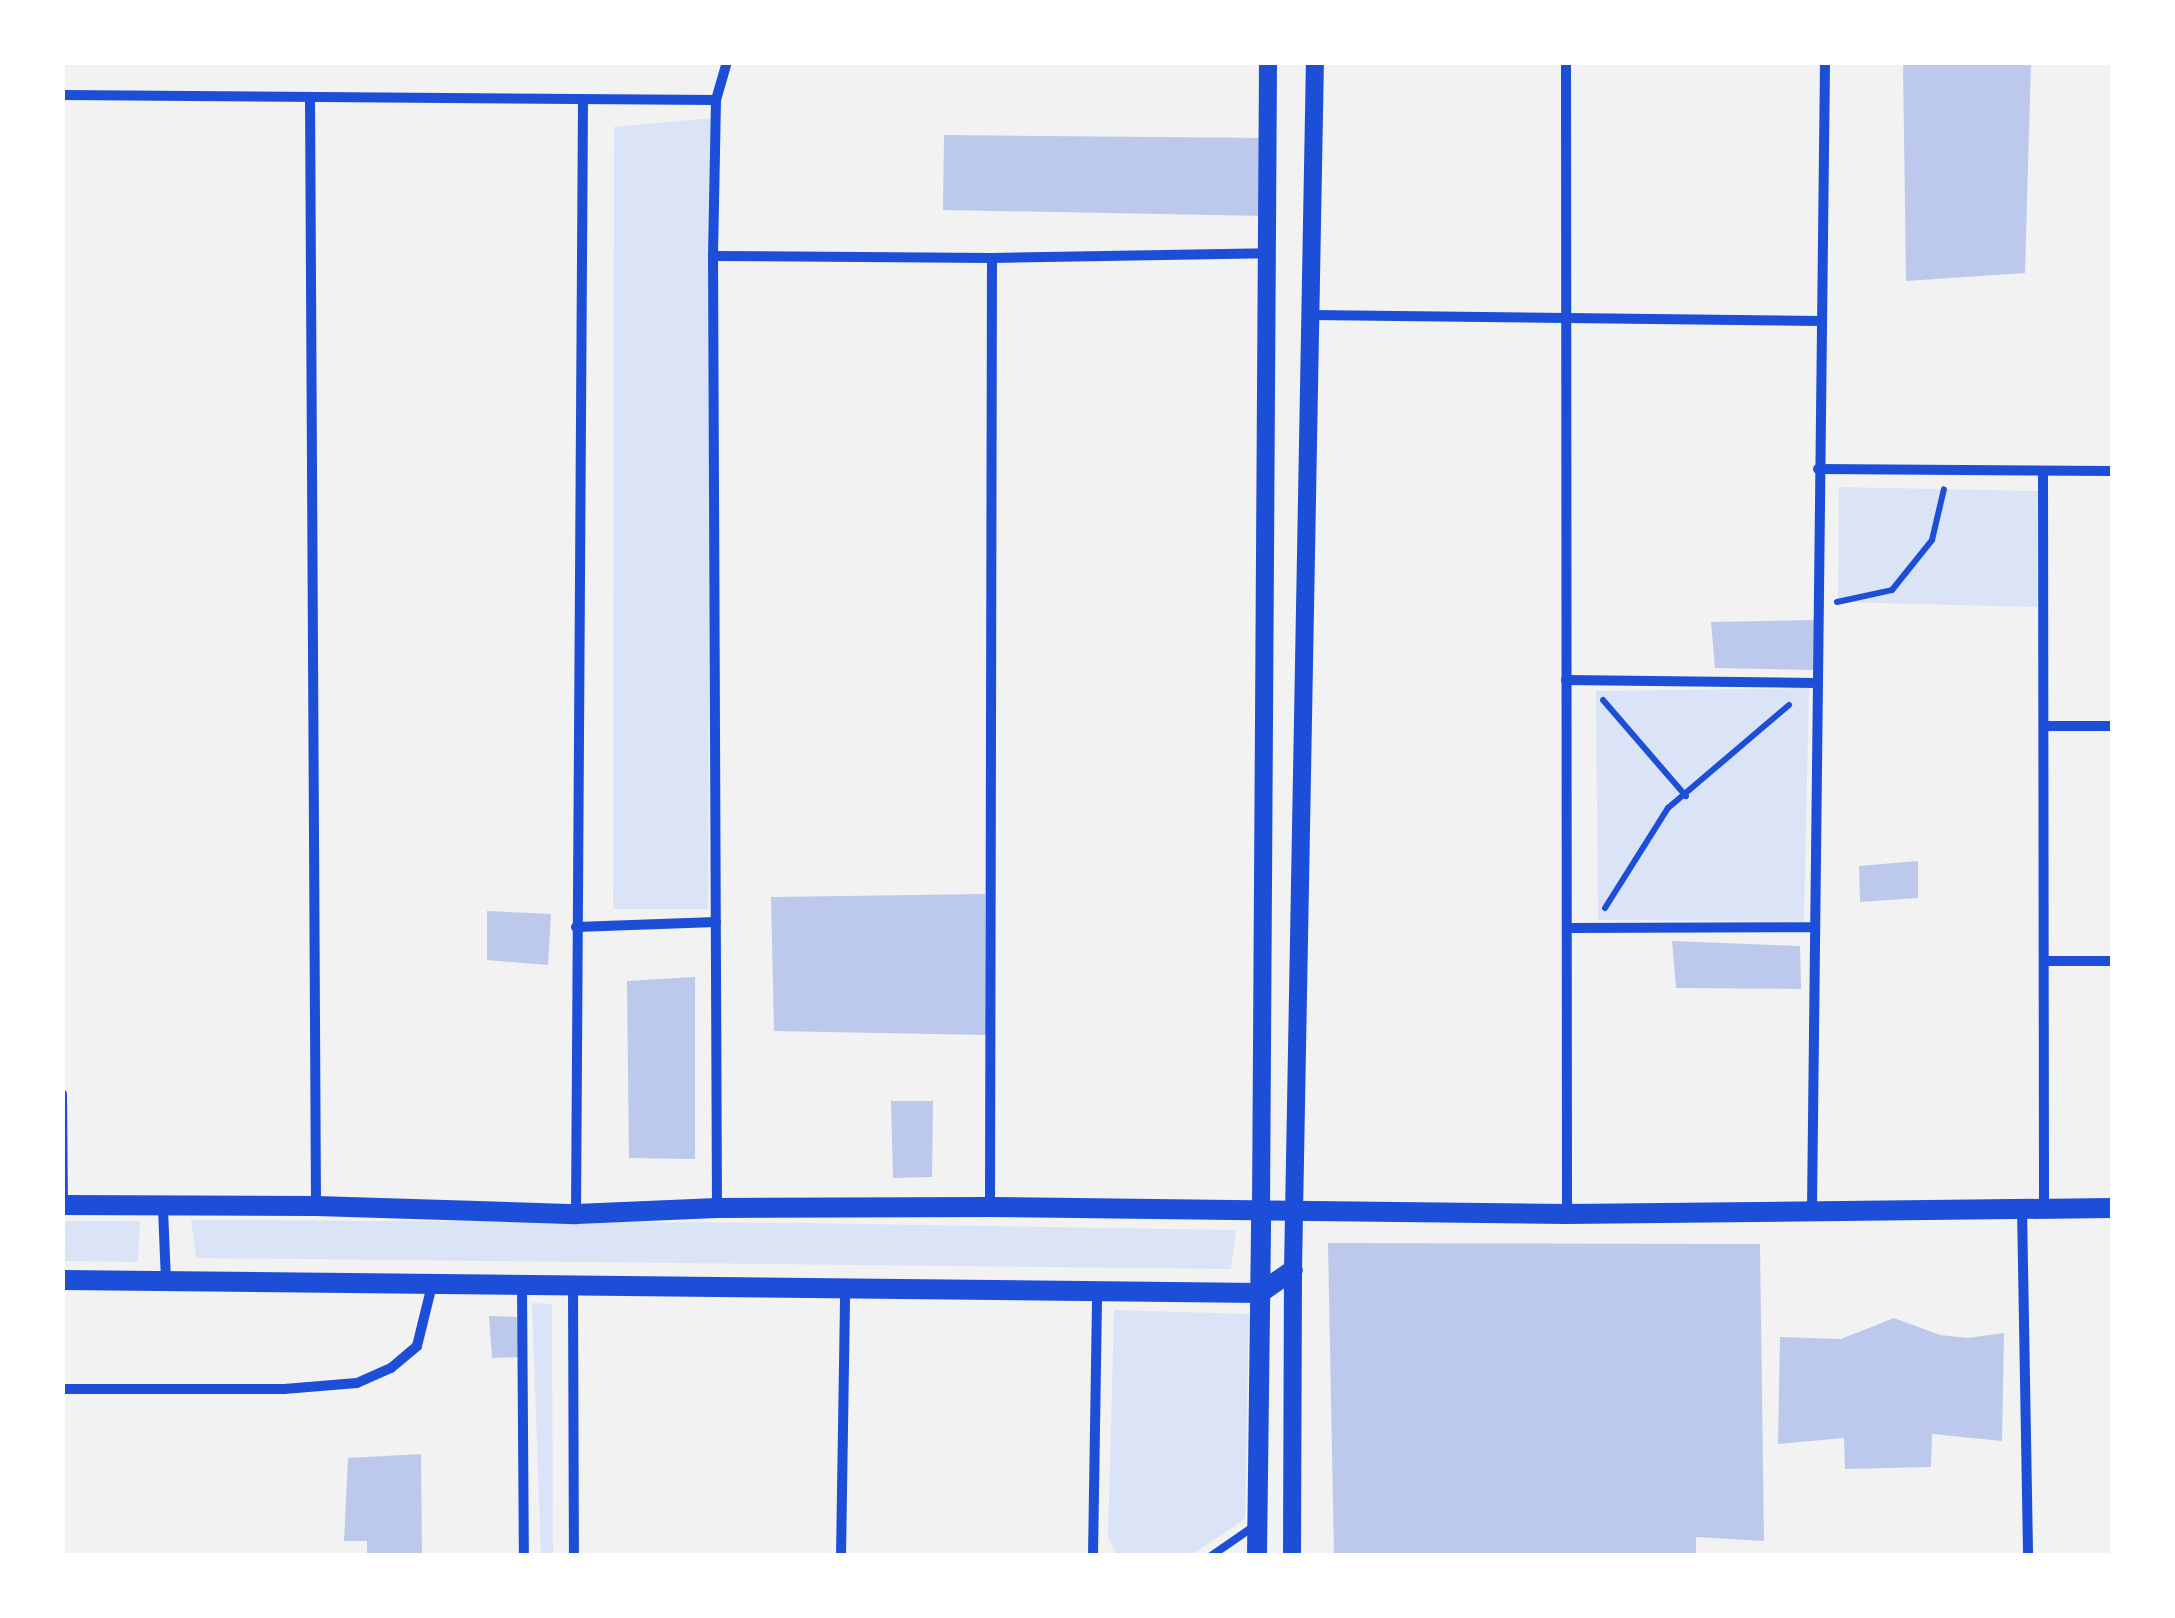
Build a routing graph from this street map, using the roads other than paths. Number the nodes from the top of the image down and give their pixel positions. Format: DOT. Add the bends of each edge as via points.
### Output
graph roads {
  1 [pos="727,62"];
  2 [pos="1268,62"];
  3 [pos="1316,62"];
  4 [pos="1566,62"];
  5 [pos="1826,62"];
  6 [pos="62,95"];
  7 [pos="310,97"];
  8 [pos="716,100"];
  9 [pos="584,102"];
  10 [pos="1267,253"];
  11 [pos="713,256"];
  12 [pos="992,258"];
  13 [pos="1311,315"];
  14 [pos="1568,321"];
  15 [pos="1820,321"];
  16 [pos="1818,469"];
  17 [pos="2043,471"];
  18 [pos="2112,471"];
  19 [pos="1566,680"];
  20 [pos="1815,684"];
  21 [pos="2044,726"];
  22 [pos="2112,726"];
  23 [pos="716,922"];
  24 [pos="576,927"];
  25 [pos="1812,927"];
  26 [pos="1568,928"];
  27 [pos="2044,961"];
  28 [pos="2112,962"];
  29 [pos="62,1094"];
  30 [pos="63,1205"];
  31 [pos="316,1206"];
  32 [pos="990,1207"];
  33 [pos="716,1208"];
  34 [pos="1297,1208"];
  35 [pos="2033,1208"];
  36 [pos="2112,1208"];
  37 [pos="163,1209"];
  38 [pos="1261,1210"];
  39 [pos="1812,1210"];
  40 [pos="576,1214"];
  41 [pos="1567,1214"];
  42 [pos="1292,1270"];
  43 [pos="62,1280"];
  44 [pos="166,1280"];
  45 [pos="432,1284"];
  46 [pos="573,1285"];
  47 [pos="522,1286"];
  48 [pos="845,1288"];
  49 [pos="1098,1292"];
  50 [pos="1260,1294"];
  51 [pos="62,1389"];
  52 [pos="1257,1525"];
  53 [pos="524,1556"];
  54 [pos="574,1556"];
  55 [pos="841,1556"];
  56 [pos="1093,1556"];
  57 [pos="1211,1556"];
  58 [pos="1257,1556"];
  59 [pos="1292,1556"];
  60 [pos="2028,1556"];
  1 -- 8 [label="street"];
  2 -- 10 [label="street"];
  3 -- 13 [label="street"];
  4 -- 14 [label="street"];
  5 -- 15 [label="street"];
  6 -- 7 [label="street"];
  7 -- 9 [label="street"];
  7 -- 31 [label="street"];
  8 -- 9 [label="street"];
  8 -- 11 [label="street"];
  9 -- 24 [label="street"];
  10 -- 12 [label="street"];
  10 -- 38 [label="street"];
  11 -- 12 [label="street"];
  11 -- 23 [label="street"];
  12 -- 32 [label="street"];
  13 -- 14 [label="street"];
  13 -- 34 [label="street"];
  14 -- 15 [label="street"];
  14 -- 19 [label="street"];
  15 -- 16 [label="street"];
  16 -- 17 [label="street"];
  16 -- 20 [label="street"];
  17 -- 18 [label="street"];
  17 -- 21 [label="street"];
  19 -- 20 [label="street"];
  19 -- 26 [label="street"];
  20 -- 25 [label="street"];
  21 -- 22 [label="street"];
  21 -- 27 [label="street"];
  23 -- 24 [label="street"];
  23 -- 33 [label="street"];
  24 -- 40 [label="street"];
  25 -- 26 [label="street"];
  25 -- 39 [label="street"];
  26 -- 41 [label="street"];
  27 -- 28 [label="street"];
  27 -- 35 [label="street"];
  29 -- 30 [label="street"];
  30 -- 37 [label="main road"];
  31 -- 37 [label="main road"];
  31 -- 40 [label="main road"];
  32 -- 33 [label="main road"];
  32 -- 38 [label="main road"];
  33 -- 40 [label="main road"];
  34 -- 38 [label="main road"];
  34 -- 41 [label="main road"];
  34 -- 42 [label="street"];
  35 -- 36 [label="main road"];
  35 -- 39 [label="main road"];
  35 -- 60 [label="street"];
  37 -- 44 [label="street"];
  38 -- 50 [label="main road"];
  39 -- 41 [label="main road"];
  42 -- 50 [label="main road"];
  42 -- 59 [label="street"];
  43 -- 44 [label="main road"];
  44 -- 45 [label="main road"];
  45 -- 47 [label="main road"];
  45 -- 51 [label="street" via="417,1346 391,1368 357,1383"];
  46 -- 47 [label="main road"];
  46 -- 48 [label="main road"];
  46 -- 54 [label="street"];
  47 -- 53 [label="street"];
  48 -- 49 [label="main road"];
  48 -- 55 [label="street"];
  49 -- 50 [label="main road"];
  49 -- 56 [label="street"];
  50 -- 52 [label="main road"];
  52 -- 57 [label="lane"];
  52 -- 58 [label="main road"];
}
